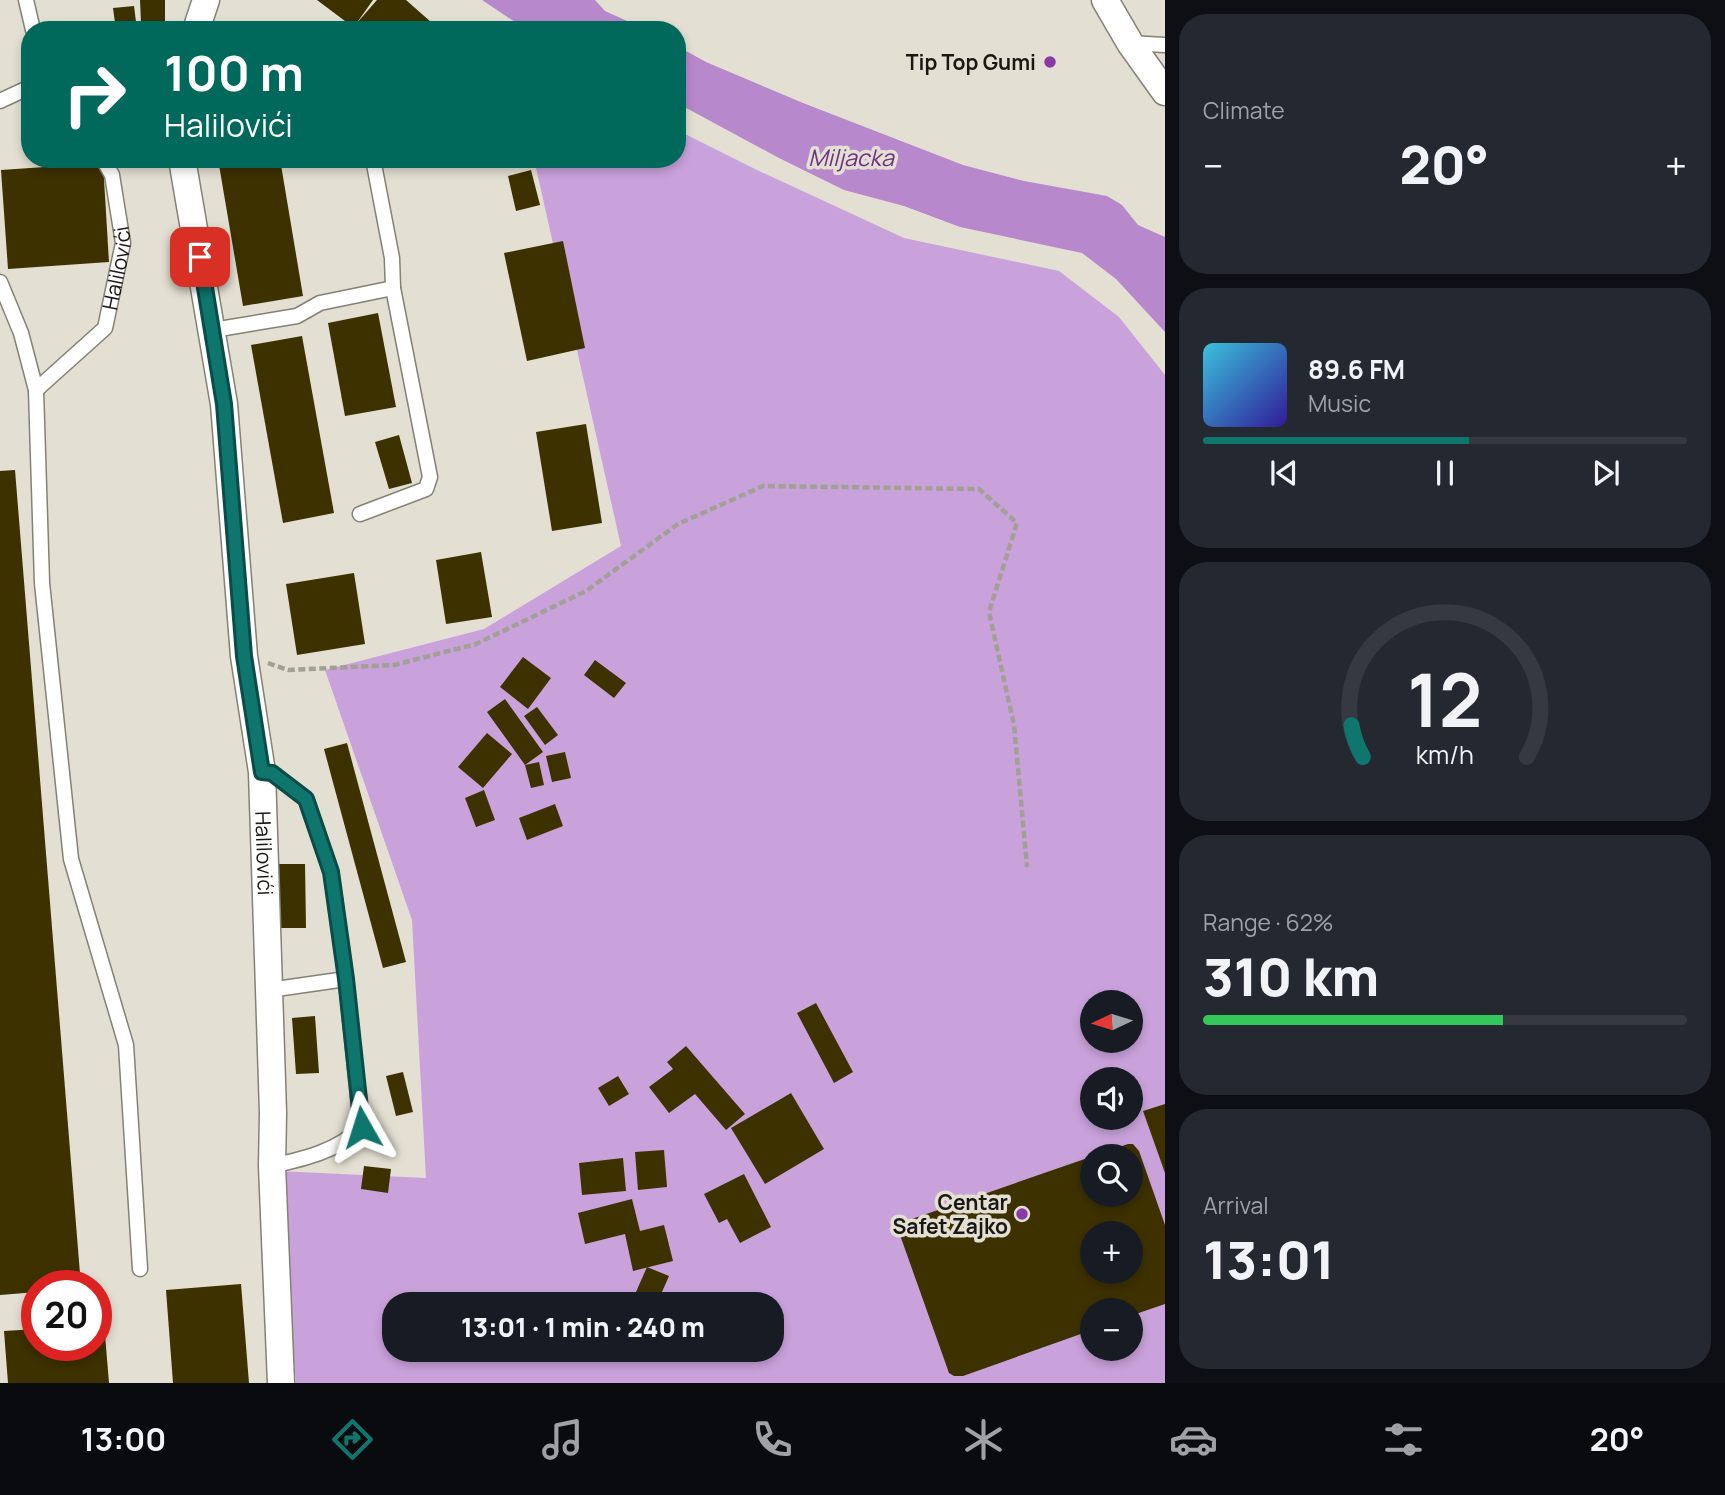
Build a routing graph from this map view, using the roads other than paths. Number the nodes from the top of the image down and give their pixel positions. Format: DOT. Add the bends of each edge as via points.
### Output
graph roads {
  1 [pos="26,0"];
  2 [pos="206,0"];
  3 [pos="1105,0"];
  4 [pos="31,21"];
  5 [pos="199,21"];
  6 [pos="1130,43"];
  7 [pos="1165,45"];
  8 [pos="21,91"];
  9 [pos="1165,92"];
  10 [pos="0,101"];
  11 [pos="108,168"];
  12 [pos="184,168"];
  13 [pos="375,168"];
  14 [pos="0,282"];
  15 [pos="393,288"];
  16 [pos="213,330"];
  17 [pos="36,390"];
  18 [pos="360,514"];
  19 [pos="262,772"];
  20 [pos="346,979"];
  21 [pos="269,990"];
  22 [pos="272,1166"];
  23 [pos="140,1269"];
  24 [pos="281,1383"];
  1 -- 4 [label="lane"];
  2 -- 5 [label="street"];
  3 -- 6 [label="street"];
  6 -- 7 [label="lane"];
  6 -- 9 [label="street"];
  8 -- 10 [label="lane"];
  11 -- 17 [label="lane, Halilovići" via="123,243 105,328"];
  12 -- 16 [label="street, Halilovići"];
  13 -- 15 [label="lane" via="392,258"];
  14 -- 17 [label="lane" via="21,333"];
  15 -- 16 [label="lane" via="320,303 297,316"];
  15 -- 18 [label="lane" via="429,477 426,489"];
  16 -- 19 [label="street, Halilovići" via="224,404 244,656"];
  17 -- 23 [label="lane" via="42,583 71,859 126,1045"];
  19 -- 20 [label="lane" via="272,773 306,799 331,872"];
  19 -- 21 [label="street, Halilovići"];
  20 -- 21 [label="lane"];
  20 -- 22 [label="lane" via="362,1127 350,1139"];
  21 -- 22 [label="street, Halilovići"];
  22 -- 24 [label="street, Halilovići"];
}
